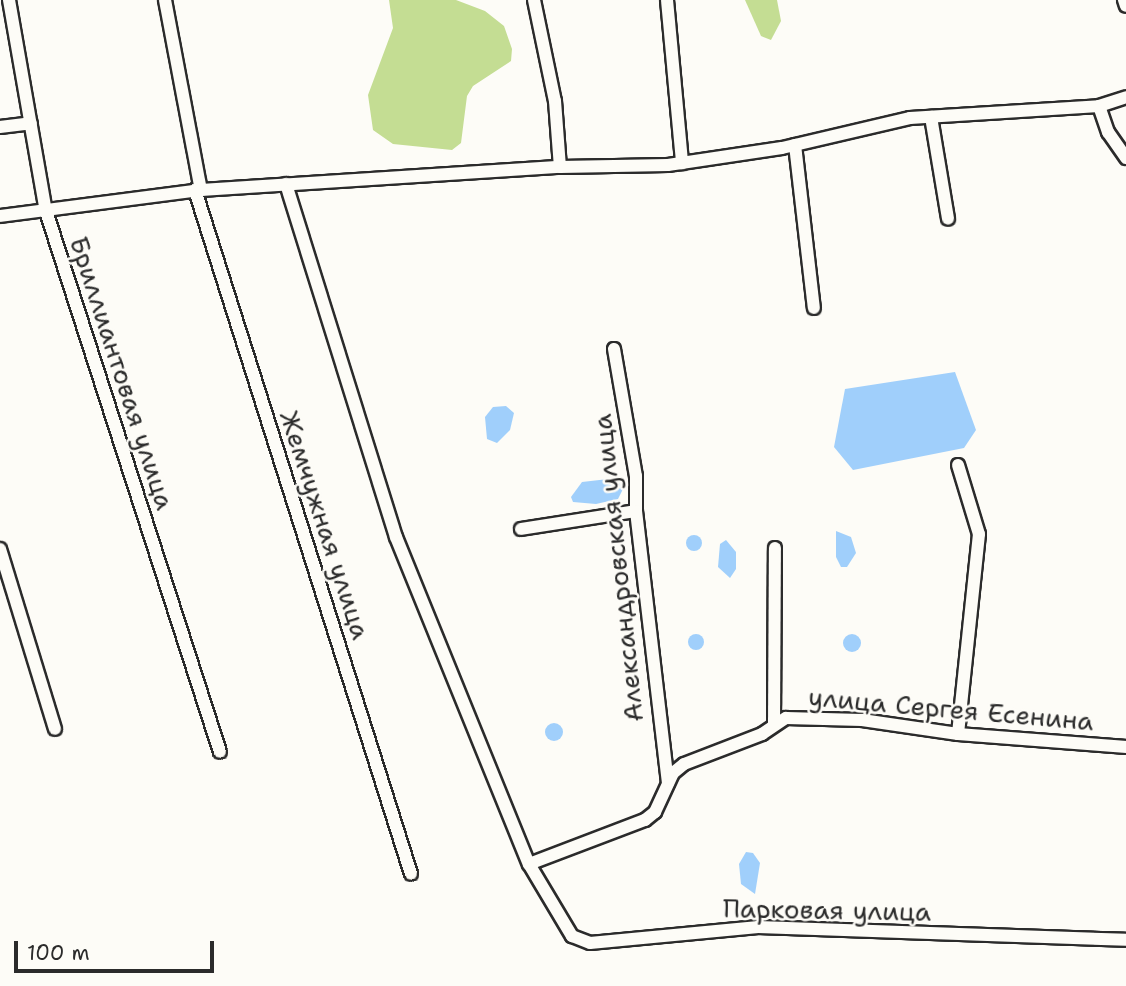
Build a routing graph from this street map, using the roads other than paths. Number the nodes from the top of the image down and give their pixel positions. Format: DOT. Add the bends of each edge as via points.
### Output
graph roads {
  1 [pos="9,0"];
  2 [pos="165,0"];
  3 [pos="534,0"];
  4 [pos="667,0"];
  5 [pos="1124,0"];
  6 [pos="1126,6"];
  7 [pos="1126,97"];
  8 [pos="1099,106"];
  9 [pos="931,117"];
  10 [pos="31,123"];
  11 [pos="0,127"];
  12 [pos="795,145"];
  13 [pos="1126,158"];
  14 [pos="682,163"];
  15 [pos="560,167"];
  16 [pos="286,184"];
  17 [pos="198,190"];
  18 [pos="46,211"];
  19 [pos="0,216"];
  20 [pos="947,219"];
  21 [pos="814,308"];
  22 [pos="614,349"];
  23 [pos="958,465"];
  24 [pos="636,511"];
  25 [pos="521,529"];
  26 [pos="775,548"];
  27 [pos="0,549"];
  28 [pos="774,724"];
  29 [pos="55,729"];
  30 [pos="958,734"];
  31 [pos="1126,747"];
  32 [pos="220,752"];
  33 [pos="668,783"];
  34 [pos="528,864"];
  35 [pos="411,874"];
  36 [pos="1126,940"];
  1 -- 10 [label="street, Бриллиантовая улица"];
  2 -- 17 [label="street, Жемчужная улица"];
  3 -- 15 [label="street" via="555,101"];
  4 -- 14 [label="street"];
  5 -- 6 [label="street"];
  7 -- 8 [label="street"];
  8 -- 9 [label="street"];
  8 -- 13 [label="street" via="1108,132"];
  9 -- 12 [label="street"];
  9 -- 20 [label="street"];
  10 -- 11 [label="street"];
  10 -- 18 [label="street, Бриллиантовая улица"];
  12 -- 14 [label="street"];
  12 -- 21 [label="street"];
  14 -- 15 [label="street"];
  15 -- 16 [label="street"];
  16 -- 17 [label="street"];
  16 -- 34 [label="street" via="396,537"];
  17 -- 18 [label="street"];
  17 -- 35 [label="street, Жемчужная улица"];
  18 -- 19 [label="street"];
  18 -- 32 [label="street, Бриллиантовая улица"];
  22 -- 24 [label="street, Александровская улица" via="636,476"];
  23 -- 30 [label="street" via="979,534"];
  24 -- 25 [label="street"];
  24 -- 33 [label="street, Александровская улица"];
  26 -- 28 [label="street"];
  27 -- 29 [label="street"];
  28 -- 30 [label="street, улица Сергея Есенина" via="786,718 816,717"];
  28 -- 33 [label="street, улица Сергея Есенина" via="762,734 684,764"];
  30 -- 31 [label="street, улица Сергея Есенина"];
  33 -- 34 [label="street, улица Сергея Есенина" via="655,812 645,820"];
  34 -- 36 [label="street, Парковая улица" via="579,942 758,927"];
}
